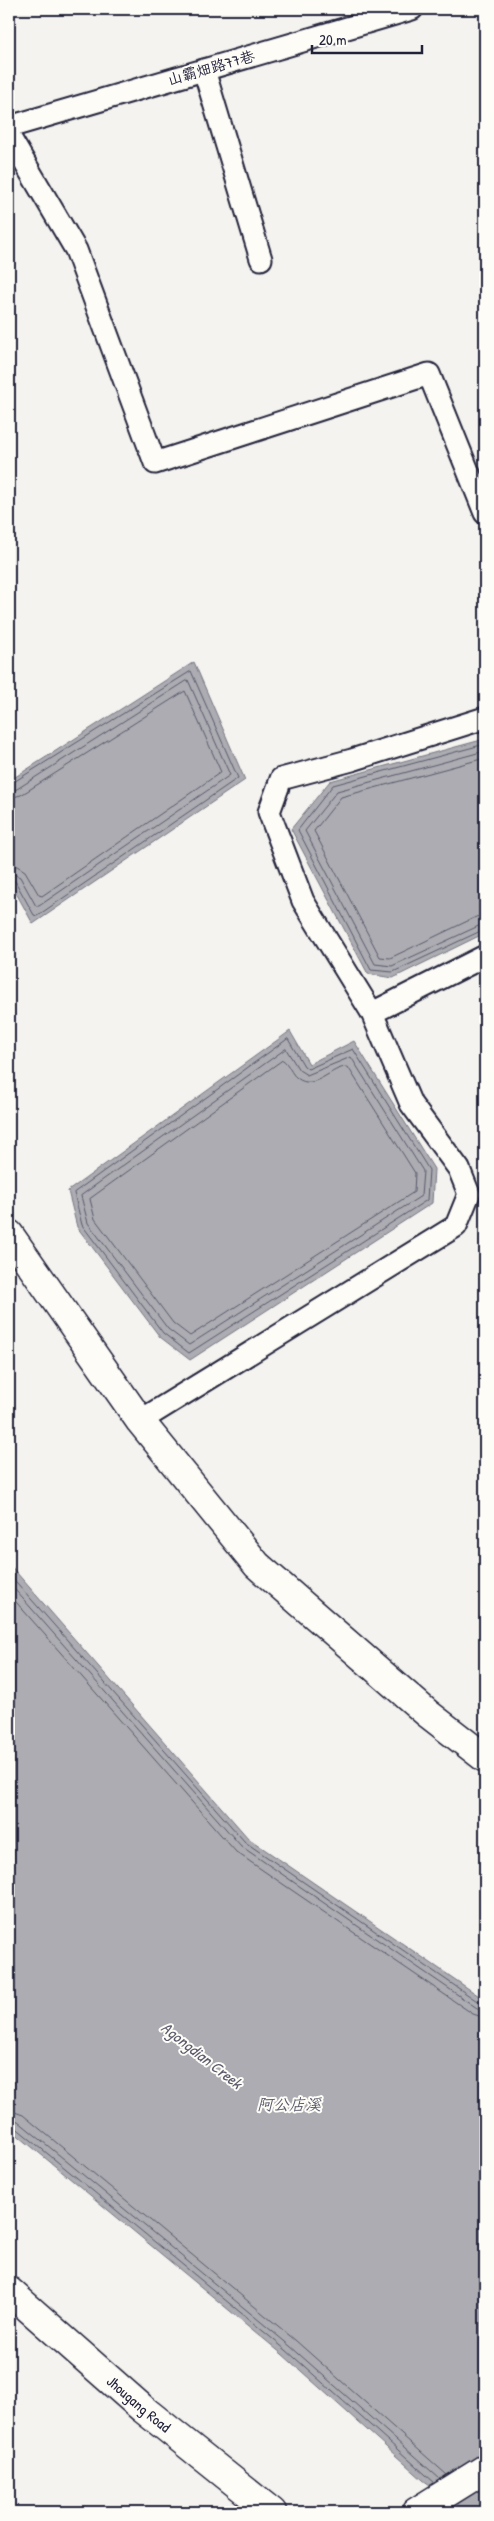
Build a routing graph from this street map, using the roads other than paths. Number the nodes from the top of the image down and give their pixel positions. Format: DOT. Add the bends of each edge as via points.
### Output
graph roads {
  1 [pos="412,9"];
  2 [pos="204,70"];
  3 [pos="9,127"];
  4 [pos="9,136"];
  5 [pos="261,259"];
  6 [pos="485,513"];
  7 [pos="485,718"];
  8 [pos="485,956"];
  9 [pos="372,1013"];
  10 [pos="9,1234"];
  11 [pos="140,1421"];
  12 [pos="485,1758"];
  13 [pos="9,2291"];
  14 [pos="485,2469"];
  15 [pos="272,2512"];
  16 [pos="416,2512"];
  1 -- 2 [label="lane, 山霸畑路77巷"];
  2 -- 3 [label="lane, 山霸畑路77巷"];
  2 -- 5 [label="lane"];
  4 -- 6 [label="lane" via="76,250 155,463 429,374"];
  7 -- 9 [label="lane" via="281,779 269,812 303,902"];
  8 -- 9 [label="lane"];
  9 -- 11 [label="lane" via="411,1104 458,1168 469,1194 456,1226"];
  10 -- 11 [label="street"];
  11 -- 12 [label="street" via="256,1565 427,1714"];
  13 -- 15 [label="street, Jhougang Road" via="143,2409"];
  14 -- 16 [label="street"];
}
